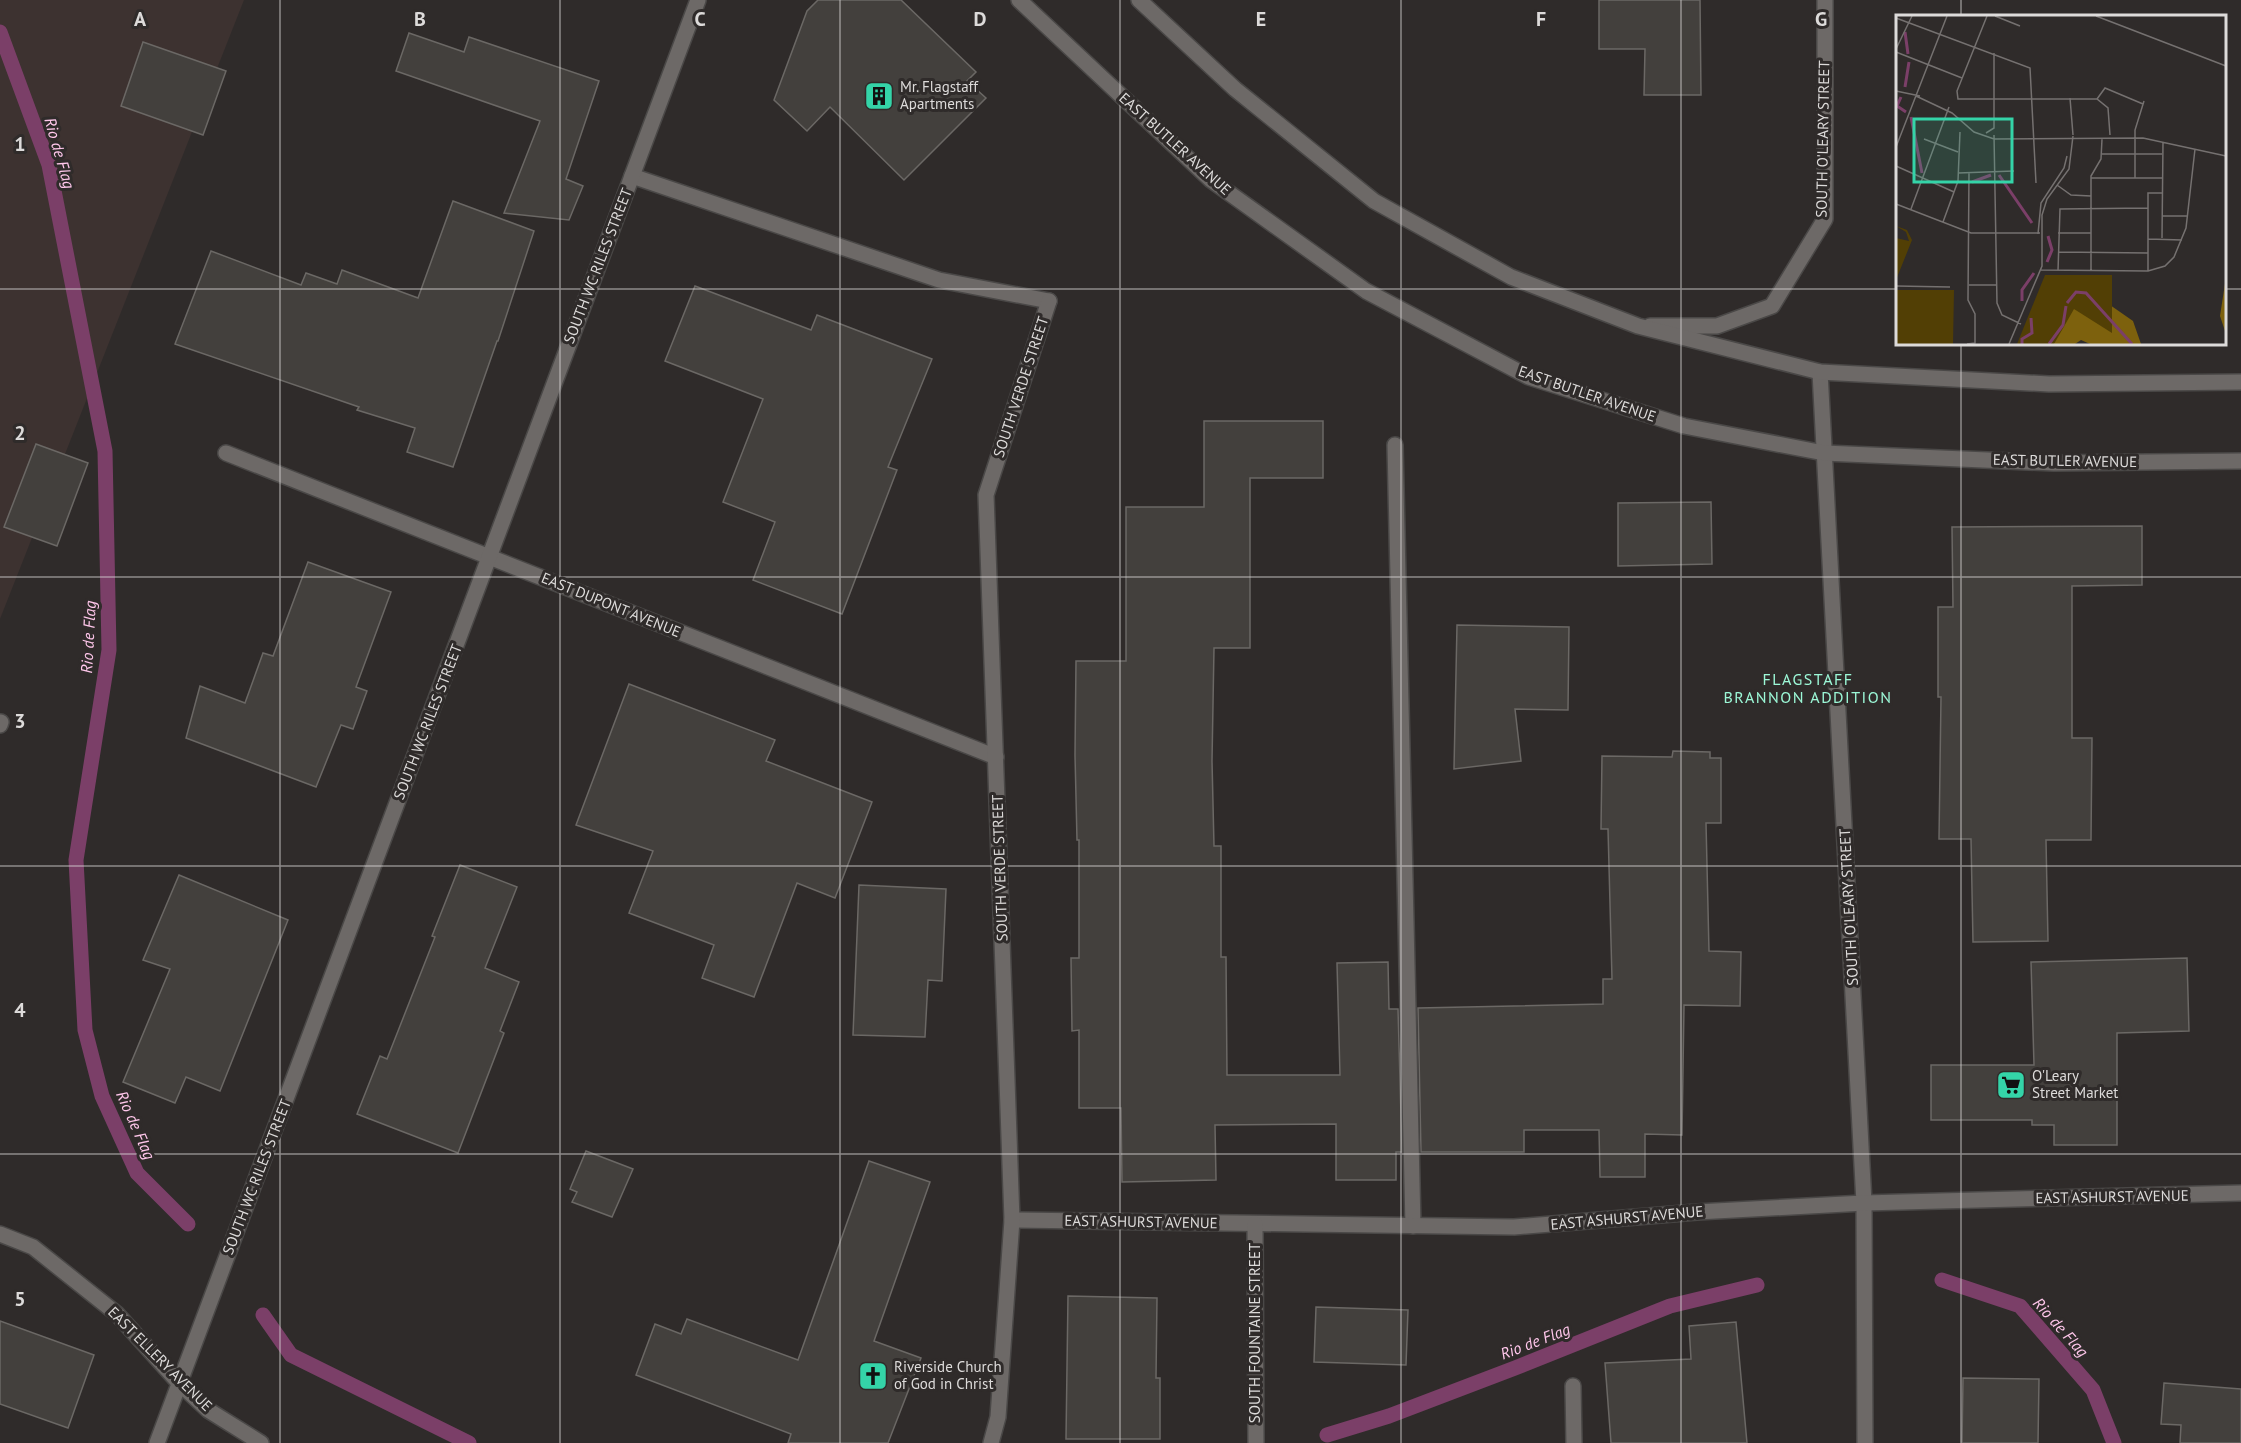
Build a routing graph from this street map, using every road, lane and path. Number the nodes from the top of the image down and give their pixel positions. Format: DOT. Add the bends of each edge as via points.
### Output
graph roads {
  1 [pos="698,0"];
  2 [pos="1019,0"];
  3 [pos="1139,0"];
  4 [pos="1825,0"];
  5 [pos="632,176"];
  6 [pos="1638,326"];
  7 [pos="1820,372"];
  8 [pos="2241,382"];
  9 [pos="1395,445"];
  10 [pos="226,453"];
  11 [pos="1824,453"];
  12 [pos="2241,461"];
  13 [pos="490,556"];
  14 [pos="996,757"];
  15 [pos="2241,1193"];
  16 [pos="1864,1203"];
  17 [pos="1012,1220"];
  18 [pos="1255,1224"];
  19 [pos="1413,1226"];
  20 [pos="0,1234"];
  21 [pos="179,1383"];
  22 [pos="1573,1386"];
  23 [pos="157,1443"];
  24 [pos="261,1443"];
  25 [pos="991,1443"];
  26 [pos="1256,1443"];
  27 [pos="1574,1443"];
  28 [pos="1865,1443"];
  1 -- 5 [label="street, SOUTH WC RILES STREET"];
  2 -- 11 [label="street, EAST BUTLER AVENUE" via="1211,180 1366,291 1529,377 1684,426"];
  3 -- 6 [label="street" via="1235,89 1374,201 1511,277"];
  4 -- 6 [label="street, SOUTH O'LEARY STREET" via="1825,219 1772,306 1717,326"];
  5 -- 13 [label="street, SOUTH WC RILES STREET"];
  5 -- 14 [label="street, SOUTH VERDE STREET" via="939,280 1049,301 987,495"];
  6 -- 7 [label="street"];
  7 -- 8 [label="street" via="2049,384"];
  7 -- 11 [label="street, SOUTH O'LEARY STREET"];
  9 -- 19 [label="street"];
  10 -- 13 [label="street, EAST DUPONT AVENUE"];
  11 -- 12 [label="street, EAST BUTLER AVENUE" via="2054,463"];
  11 -- 16 [label="street, SOUTH O'LEARY STREET"];
  13 -- 14 [label="street, EAST DUPONT AVENUE"];
  13 -- 21 [label="street, SOUTH WC RILES STREET"];
  14 -- 17 [label="street, SOUTH VERDE STREET"];
  15 -- 16 [label="street, EAST ASHURST AVENUE"];
  16 -- 19 [label="street, EAST ASHURST AVENUE" via="1514,1227"];
  16 -- 28 [label="street, SOUTH O'LEARY STREET"];
  17 -- 18 [label="street, EAST ASHURST AVENUE"];
  17 -- 25 [label="street, SOUTH VERDE STREET" via="998,1417"];
  18 -- 19 [label="street, EAST ASHURST AVENUE"];
  18 -- 26 [label="street, SOUTH FOUNTAINE STREET"];
  20 -- 21 [label="street, EAST ELLERY AVENUE" via="33,1247 117,1314"];
  21 -- 23 [label="street, SOUTH WC RILES STREET"];
  21 -- 24 [label="street, EAST ELLERY AVENUE" via="208,1410"];
  22 -- 27 [label="street"];
}
